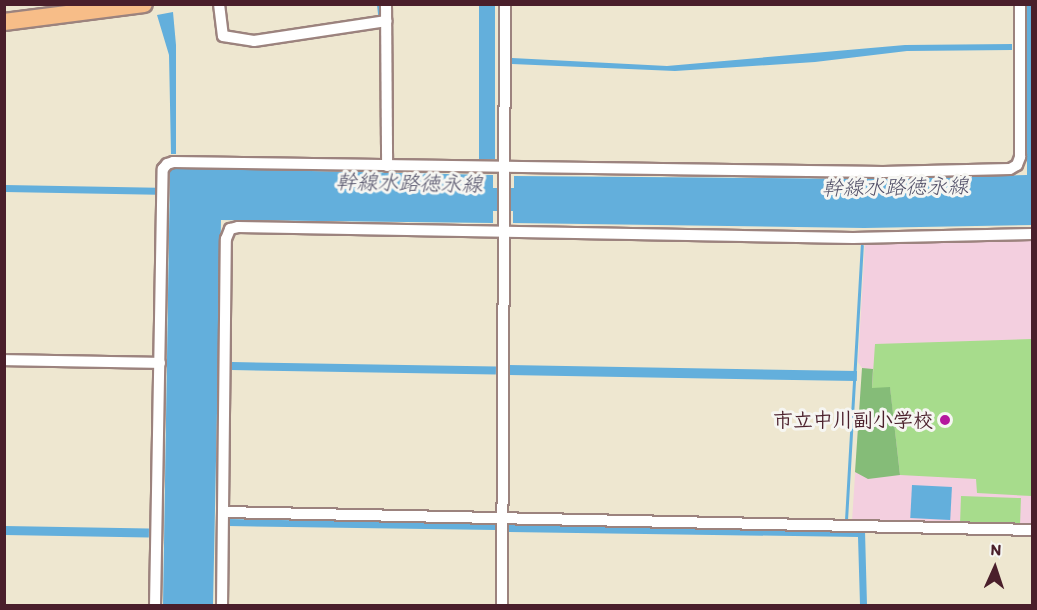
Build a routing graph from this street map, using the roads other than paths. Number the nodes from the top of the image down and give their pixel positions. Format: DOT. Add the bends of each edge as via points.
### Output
graph roads {
  1 [pos="144,4"];
  2 [pos="219,4"];
  3 [pos="386,4"];
  4 [pos="505,4"];
  5 [pos="1020,4"];
  6 [pos="386,21"];
  7 [pos="4,22"];
  8 [pos="387,166"];
  9 [pos="505,168"];
  10 [pos="504,232"];
  11 [pos="1032,234"];
  12 [pos="4,360"];
  13 [pos="159,363"];
  14 [pos="223,512"];
  15 [pos="503,518"];
  16 [pos="1032,530"];
  17 [pos="155,606"];
  18 [pos="222,606"];
  19 [pos="502,606"];
  1 -- 7 [label="main road"];
  2 -- 6 [label="street" via="223,36 254,41"];
  3 -- 6 [label="street"];
  4 -- 9 [label="street"];
  5 -- 9 [label="street" via="1020,157 1010,169 883,172"];
  6 -- 8 [label="street"];
  8 -- 9 [label="street"];
  8 -- 13 [label="street" via="167,164 163,169"];
  9 -- 10 [label="street"];
  10 -- 11 [label="street" via="853,238"];
  10 -- 14 [label="street" via="230,229 226,239"];
  10 -- 15 [label="street"];
  12 -- 13 [label="street"];
  13 -- 17 [label="street"];
  14 -- 15 [label="street"];
  14 -- 18 [label="street"];
  15 -- 16 [label="street"];
  15 -- 19 [label="street"];
}
